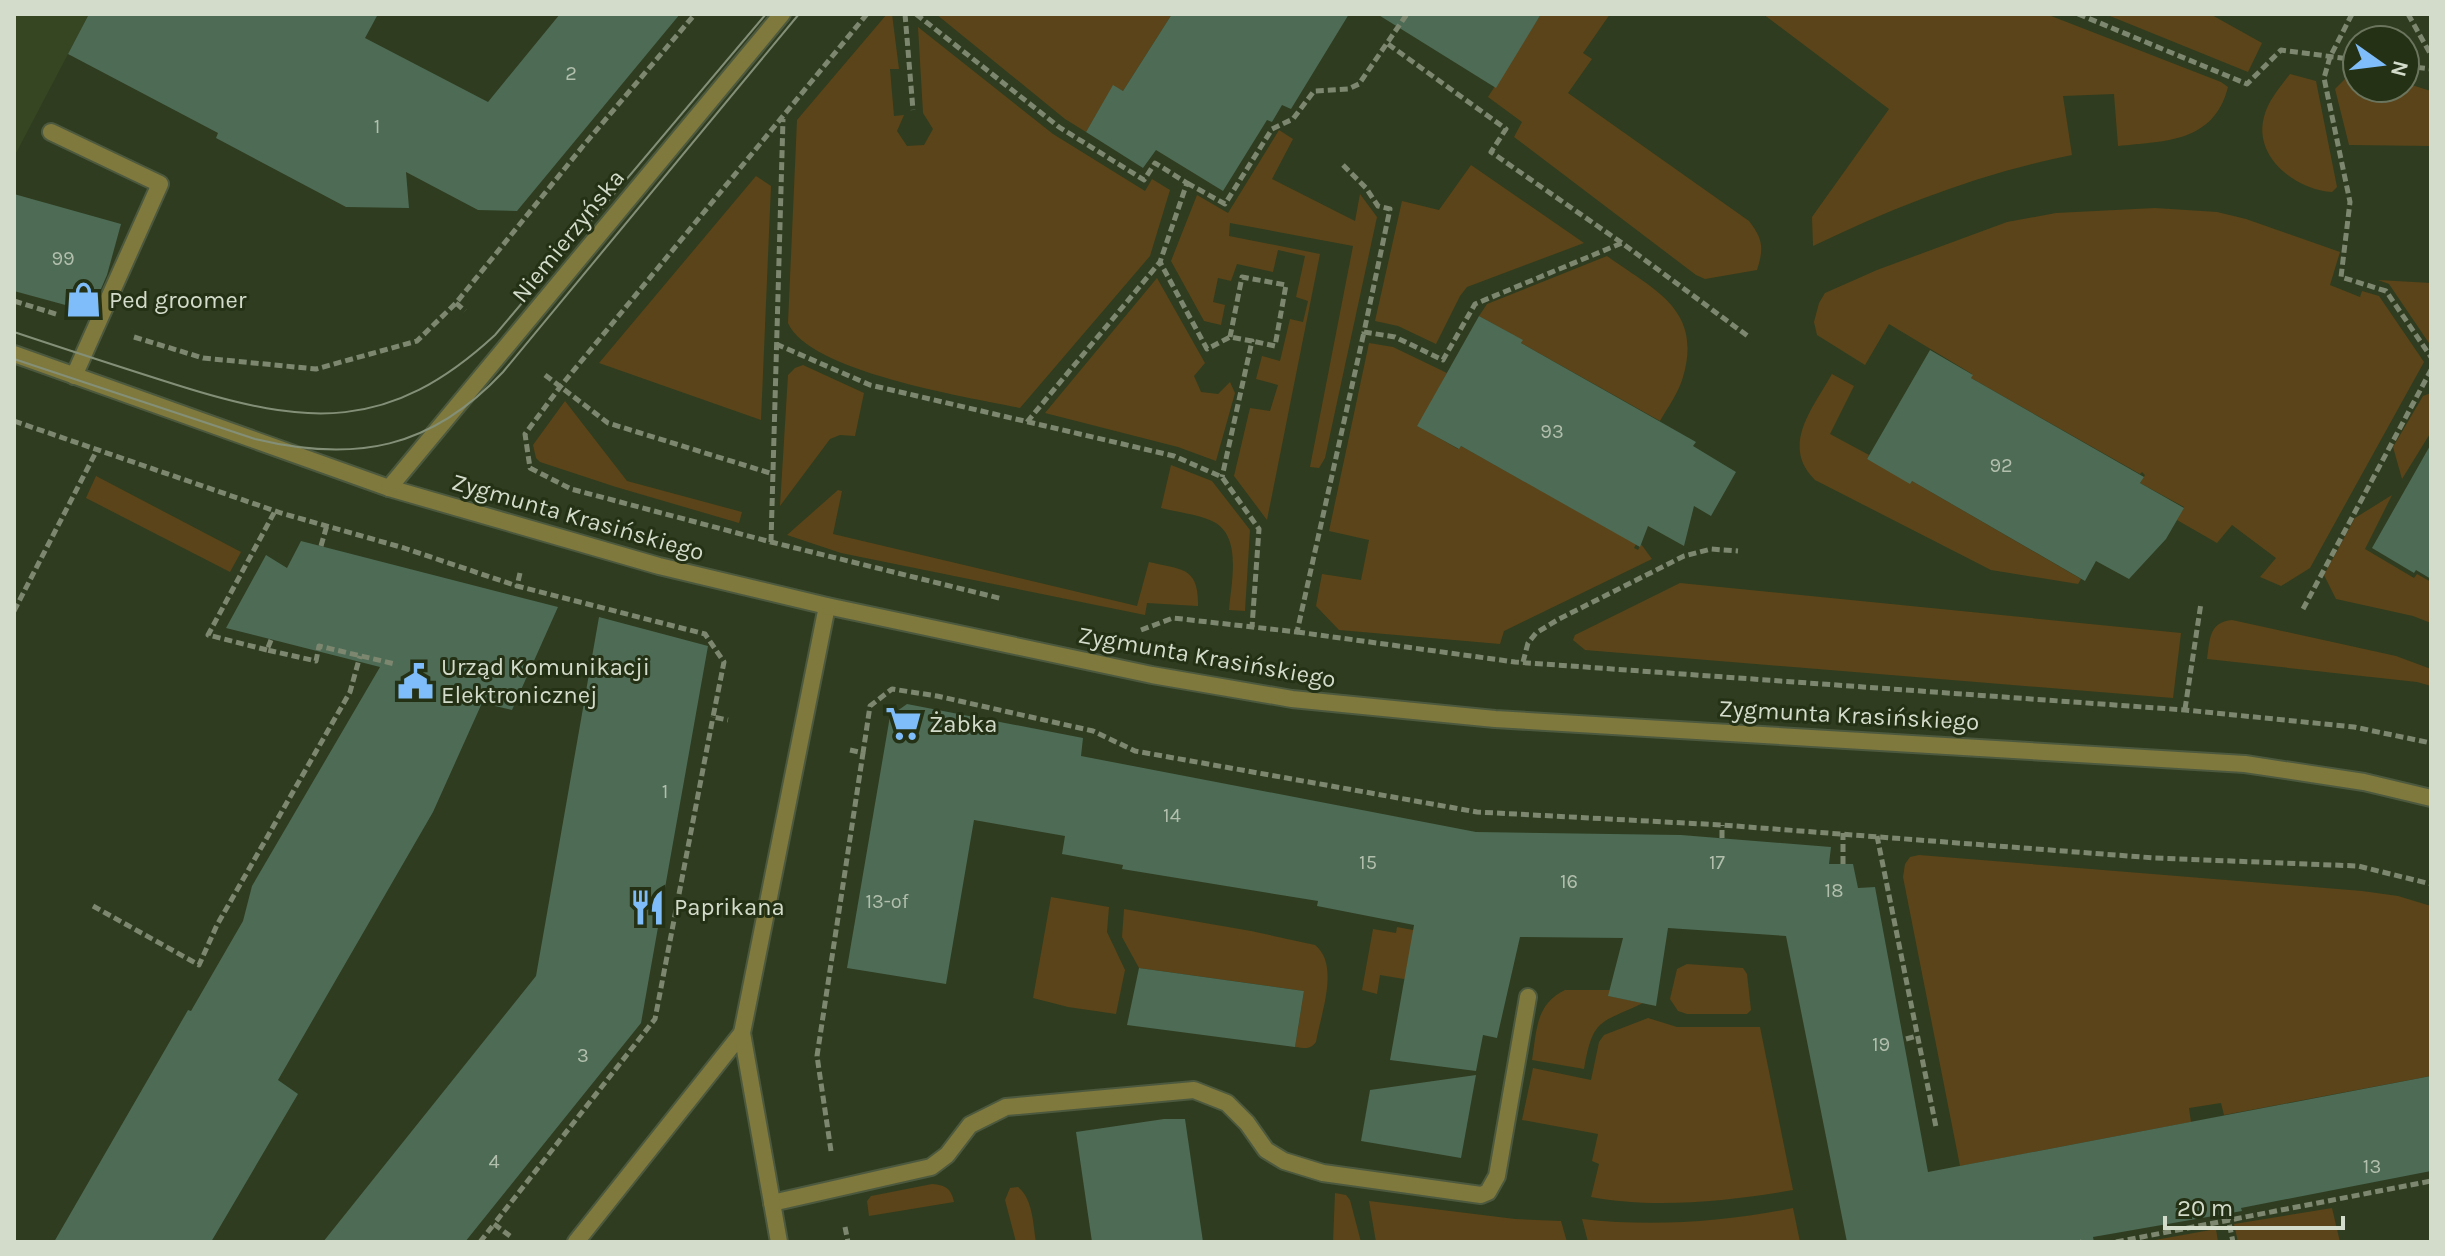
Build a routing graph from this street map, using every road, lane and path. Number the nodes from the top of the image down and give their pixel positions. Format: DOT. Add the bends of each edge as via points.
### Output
graph roads {
  1 [pos="695,14"];
  2 [pos="782,14"];
  3 [pos="867,14"];
  4 [pos="905,14"];
  5 [pos="916,14"];
  6 [pos="1407,14"];
  7 [pos="2078,14"];
  8 [pos="2352,14"];
  9 [pos="2408,14"];
  10 [pos="1388,44"];
  11 [pos="2431,55"];
  12 [pos="2330,57"];
  13 [pos="2341,58"];
  14 [pos="913,110"];
  15 [pos="783,117"];
  16 [pos="51,132"];
  17 [pos="1343,165"];
  18 [pos="1187,183"];
  19 [pos="1622,243"];
  20 [pos="1160,262"];
  21 [pos="14,301"];
  22 [pos="456,303"];
  23 [pos="465,311"];
  24 [pos="96,326"];
  25 [pos="1364,332"];
  26 [pos="1230,337"];
  27 [pos="1749,337"];
  28 [pos="1252,341"];
  29 [pos="776,344"];
  30 [pos="14,354"];
  31 [pos="2431,357"];
  32 [pos="2430,374"];
  33 [pos="545,375"];
  34 [pos="74,376"];
  35 [pos="560,387"];
  36 [pos="14,421"];
  37 [pos="1027,422"];
  38 [pos="97,450"];
  39 [pos="773,474"];
  40 [pos="1222,477"];
  41 [pos="553,479"];
  42 [pos="550,487"];
  43 [pos="389,488"];
  44 [pos="275,511"];
  45 [pos="327,525"];
  46 [pos="771,542"];
  47 [pos="321,546"];
  48 [pos="1738,551"];
  49 [pos="520,573"];
  50 [pos="517,586"];
  51 [pos="1008,600"];
  52 [pos="2201,603"];
  53 [pos="827,606"];
  54 [pos="2303,609"];
  55 [pos="14,611"];
  56 [pos="1126,627"];
  57 [pos="1252,627"];
  58 [pos="1297,632"];
  59 [pos="271,640"];
  60 [pos="267,650"];
  61 [pos="360,656"];
  62 [pos="1523,662"];
  63 [pos="395,664"];
  64 [pos="2185,710"];
  65 [pos="713,717"];
  66 [pos="728,720"];
  67 [pos="2431,743"];
  68 [pos="850,750"];
  69 [pos="863,753"];
  70 [pos="2431,798"];
  71 [pos="1722,825"];
  72 [pos="1843,833"];
  73 [pos="1877,836"];
  74 [pos="1722,838"];
  75 [pos="1843,864"];
  76 [pos="2431,884"];
  77 [pos="93,906"];
  78 [pos="1528,997"];
  79 [pos="742,1033"];
  80 [pos="1917,1036"];
  81 [pos="1906,1039"];
  82 [pos="1936,1127"];
  83 [pos="2431,1181"];
  84 [pos="2376,1184"];
  85 [pos="837,1188"];
  86 [pos="2378,1192"];
  87 [pos="772,1203"];
  88 [pos="2227,1217"];
  89 [pos="494,1224"];
  90 [pos="510,1236"];
  91 [pos="480,1242"];
  92 [pos="576,1242"];
  93 [pos="779,1242"];
  94 [pos="848,1242"];
  95 [pos="2116,1242"];
  96 [pos="2233,1242"];
  1 -- 22 [label="path"];
  2 -- 43 [label="street, Niemierzyńska"];
  3 -- 15 [label="path"];
  4 -- 14 [label="path"];
  5 -- 18 [label="path" via="1059,127 1144,180 1155,163"];
  6 -- 10 [label="path"];
  7 -- 12 [label="path" via="2247,84 2281,50"];
  8 -- 12 [label="path"];
  9 -- 11 [label="path"];
  10 -- 18 [label="path" via="1359,84 1314,91 1293,119 1272,129 1225,204"];
  10 -- 19 [label="path" via="1506,129 1491,152"];
  12 -- 13 [label="path"];
  12 -- 31 [label="path" via="2324,78 2350,202 2341,277 2386,291"];
  15 -- 29 [label="path"];
  15 -- 35 [label="path"];
  16 -- 24 [label="street" via="160,184"];
  17 -- 25 [label="path" via="1378,206 1390,209"];
  18 -- 20 [label="path"];
  19 -- 25 [label="path" via="1475,304 1443,360 1395,337"];
  19 -- 27 [label="path"];
  20 -- 26 [label="path" via="1207,349"];
  20 -- 37 [label="path"];
  21 -- 24 [label="path"];
  22 -- 23 [label="path"];
  22 -- 24 [label="path" via="417,341 316,369 203,358"];
  24 -- 34 [label="street"];
  25 -- 58 [label="path"];
  26 -- 28 [label="path"];
  26 -- 28 [label="path" via="1242,277 1286,285 1275,346"];
  28 -- 40 [label="path"];
  29 -- 37 [label="path" via="870,385"];
  29 -- 39 [label="path"];
  30 -- 34 [label="street, Zygmunta Krasińskiego"];
  32 -- 54 [label="path"];
  33 -- 35 [label="path"];
  34 -- 43 [label="street, Zygmunta Krasińskiego"];
  35 -- 39 [label="path" via="608,423"];
  35 -- 41 [label="path" via="525,434 530,468"];
  36 -- 38 [label="path"];
  37 -- 40 [label="path" via="1174,456"];
  38 -- 44 [label="path"];
  38 -- 55 [label="path"];
  39 -- 46 [label="path"];
  40 -- 57 [label="path" via="1259,529"];
  41 -- 42 [label="path"];
  41 -- 46 [label="path" via="571,489"];
  43 -- 53 [label="street, Zygmunta Krasińskiego" via="659,566"];
  44 -- 45 [label="path"];
  44 -- 60 [label="path" via="208,635"];
  45 -- 47 [label="path"];
  45 -- 50 [label="path"];
  46 -- 51 [label="path"];
  48 -- 62 [label="path" via="1711,549 1684,556 1559,619 1536,633"];
  49 -- 50 [label="path"];
  50 -- 65 [label="path" via="705,634 724,662"];
  52 -- 64 [label="path"];
  53 -- 70 [label="street, Zygmunta Krasińskiego" via="1152,675 1349,707 2185,759 2301,771"];
  53 -- 79 [label="street"];
  56 -- 57 [label="path" via="1141,630 1173,618"];
  57 -- 58 [label="path"];
  58 -- 62 [label="path"];
  59 -- 60 [label="path"];
  60 -- 61 [label="path" via="316,661 319,646"];
  61 -- 63 [label="path"];
  61 -- 77 [label="path" via="350,692 199,965"];
  62 -- 64 [label="path"];
  64 -- 67 [label="path" via="2354,727"];
  65 -- 66 [label="path"];
  65 -- 89 [label="path" via="655,1019"];
  68 -- 69 [label="path"];
  69 -- 71 [label="path" via="870,706 892,689 1093,731 1135,751 1477,812"];
  69 -- 85 [label="path" via="817,1056"];
  71 -- 72 [label="path"];
  71 -- 74 [label="path"];
  72 -- 73 [label="path"];
  72 -- 75 [label="path"];
  73 -- 76 [label="path" via="2155,858 2358,866"];
  73 -- 80 [label="path"];
  78 -- 85 [label="street" via="1497,1176 1481,1195 1323,1173 1284,1161 1266,1150 1227,1103 1194,1090 1006,1107 970,1125 931,1167"];
  79 -- 87 [label="street"];
  79 -- 92 [label="street"];
  80 -- 81 [label="path"];
  80 -- 82 [label="path"];
  83 -- 86 [label="path"];
  84 -- 86 [label="path"];
  85 -- 87 [label="street"];
  85 -- 94 [label="path"];
  86 -- 88 [label="path"];
  87 -- 93 [label="street"];
  88 -- 95 [label="path"];
  88 -- 96 [label="path"];
  89 -- 90 [label="path"];
  89 -- 91 [label="path"];
}
